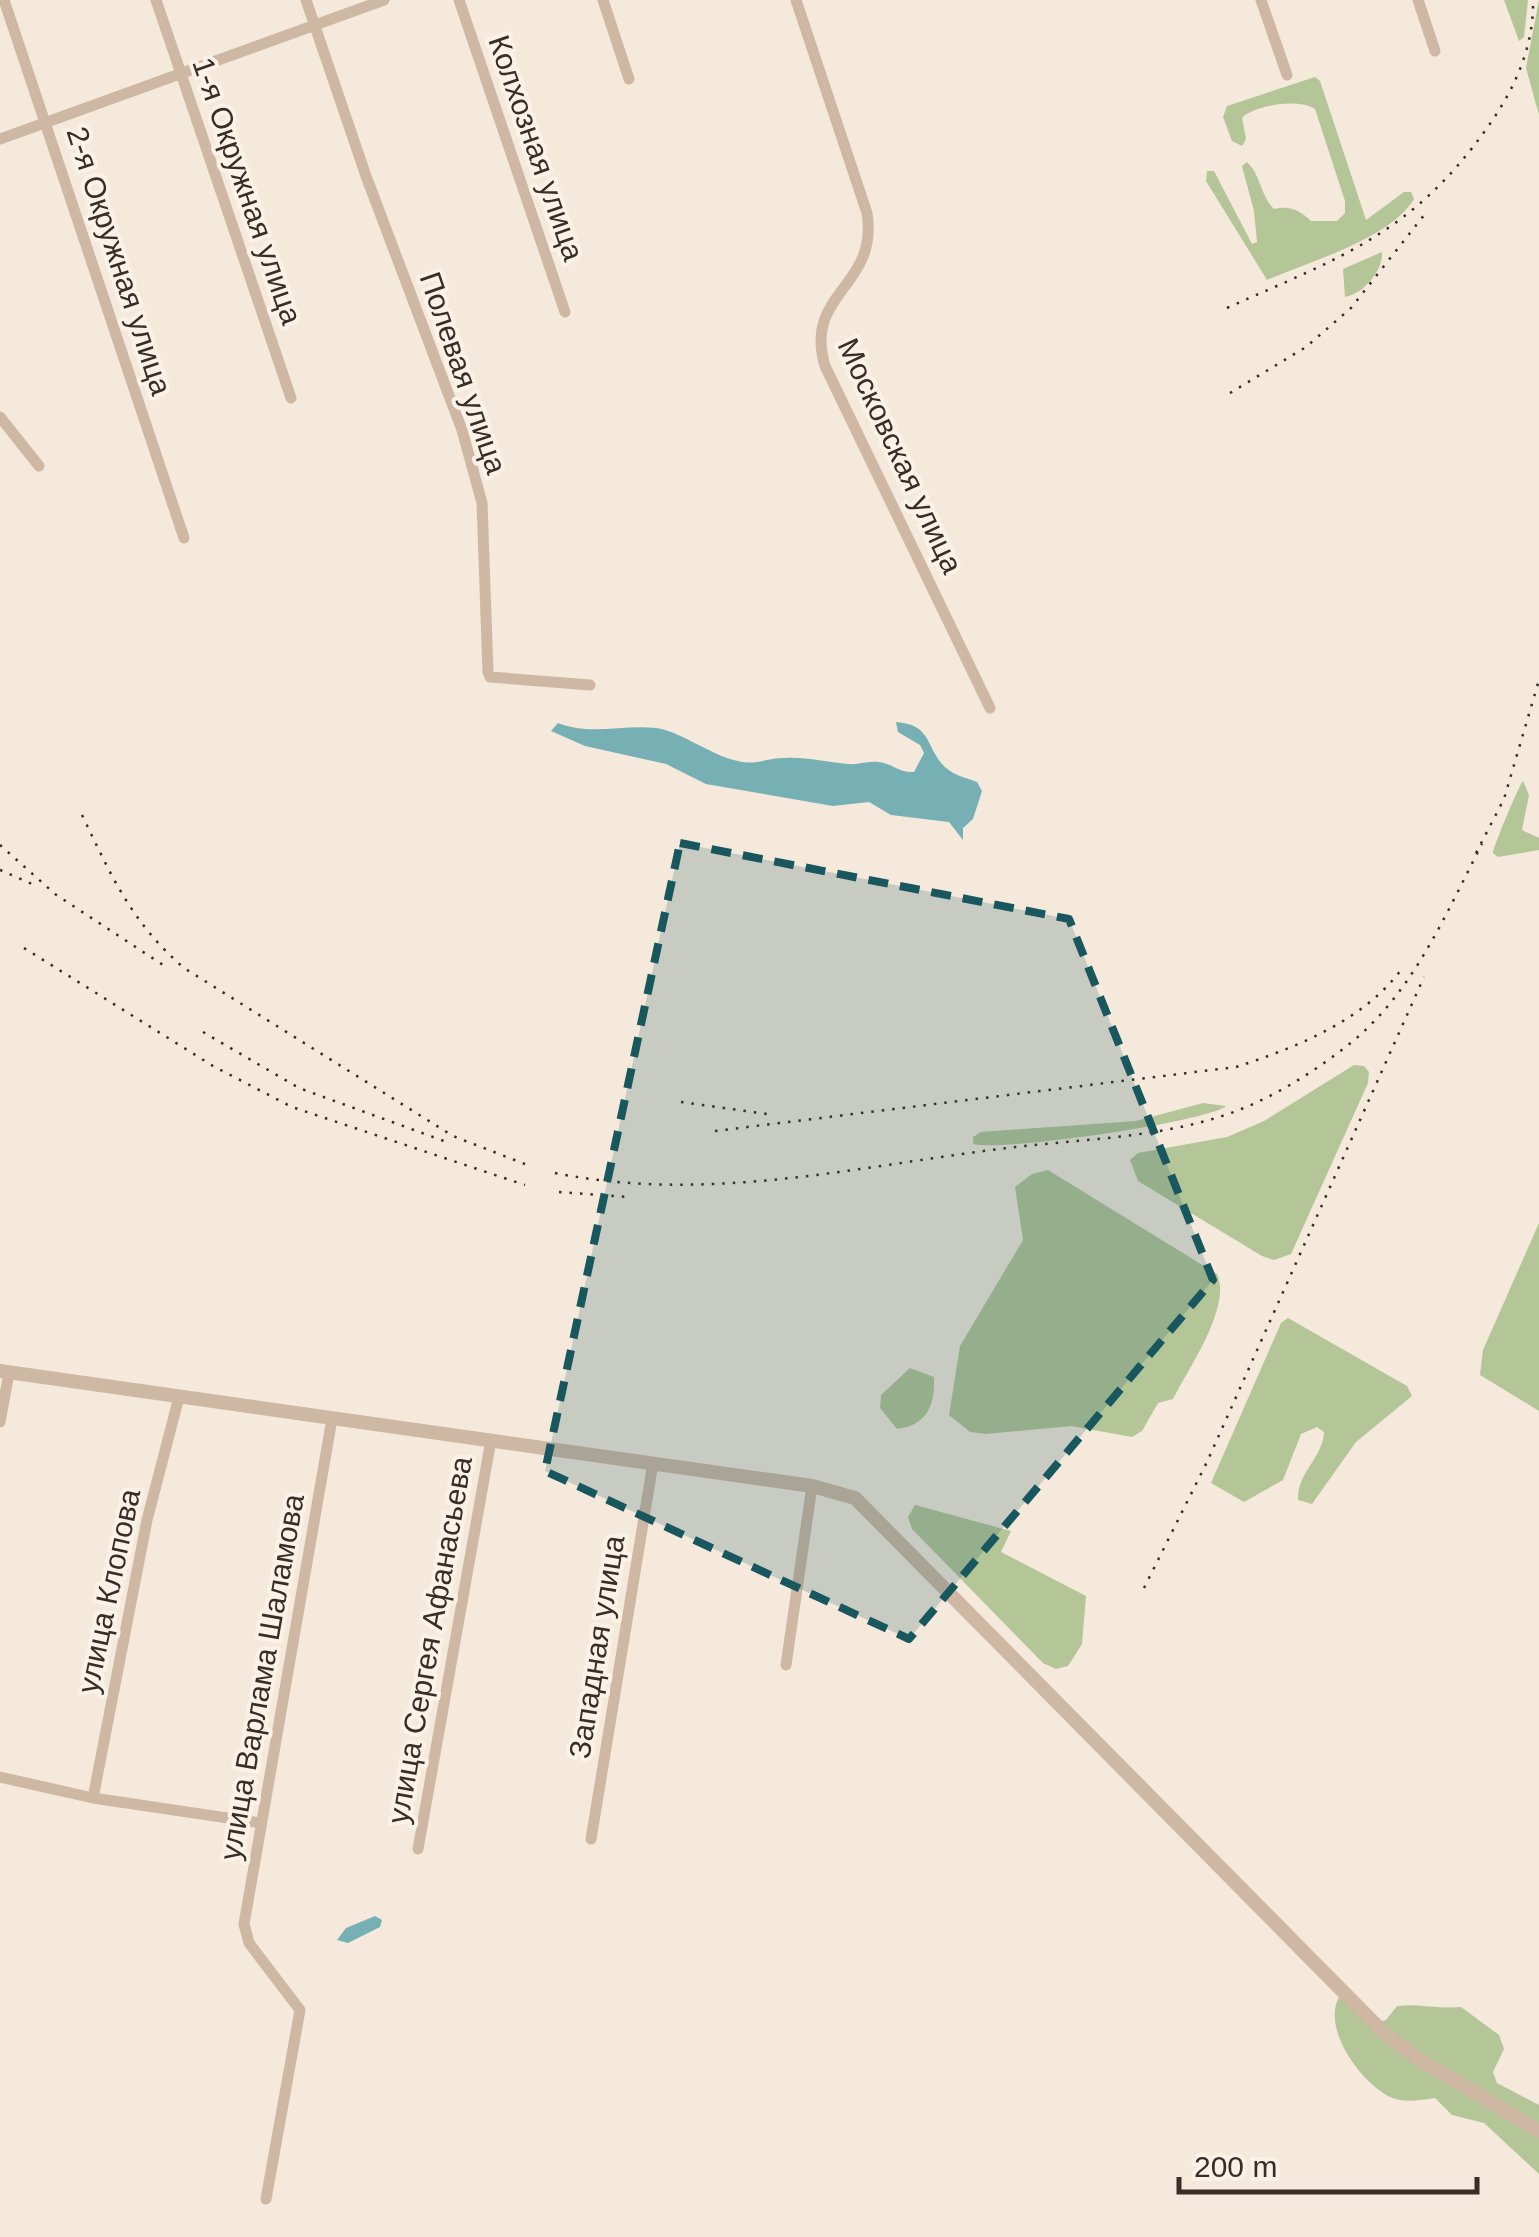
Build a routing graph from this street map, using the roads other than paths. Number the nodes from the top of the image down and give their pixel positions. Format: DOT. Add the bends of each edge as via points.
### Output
graph roads {
  1 [pos="4,0"];
  2 [pos="156,0"];
  3 [pos="306,0"];
  4 [pos="384,0"];
  5 [pos="459,0"];
  6 [pos="603,0"];
  7 [pos="796,0"];
  8 [pos="1261,0"];
  9 [pos="1418,0"];
  10 [pos="315,26"];
  11 [pos="1435,51"];
  12 [pos="180,70"];
  13 [pos="1287,75"];
  14 [pos="628,79"];
  15 [pos="46,122"];
  16 [pos="0,139"];
  17 [pos="565,312"];
  18 [pos="291,398"];
  19 [pos="0,417"];
  20 [pos="38,466"];
  21 [pos="184,538"];
  22 [pos="590,686"];
  23 [pos="990,708"];
  24 [pos="4,1372"];
  25 [pos="179,1397"];
  26 [pos="332,1419"];
  27 [pos="0,1422"];
  28 [pos="491,1440"];
  29 [pos="653,1463"];
  30 [pos="812,1486"];
  31 [pos="786,1665"];
  32 [pos="0,1777"];
  33 [pos="93,1798"];
  34 [pos="261,1823"];
  35 [pos="591,1839"];
  36 [pos="418,1849"];
  37 [pos="1539,2132"];
  38 [pos="266,2199"];
  1 -- 15 [label="street, 2-я Окружная улица"];
  2 -- 12 [label="street, 1-я Окружная улица"];
  3 -- 10 [label="street, Полевая улица"];
  4 -- 10 [label="street"];
  5 -- 17 [label="street, Колхозная улица"];
  6 -- 14 [label="street"];
  7 -- 23 [label="street, Московская улица" via="870,238 862,263 822,317 817,342"];
  8 -- 13 [label="street"];
  9 -- 11 [label="street"];
  10 -- 12 [label="street"];
  10 -- 22 [label="street, Полевая улица" via="462,430 482,503 490,678"];
  12 -- 15 [label="street"];
  12 -- 18 [label="street, 1-я Окружная улица"];
  15 -- 16 [label="street"];
  15 -- 21 [label="street, 2-я Окружная улица"];
  19 -- 20 [label="street"];
  24 -- 25 [label="street"];
  24 -- 27 [label="street"];
  25 -- 26 [label="street"];
  25 -- 33 [label="street, улица Клопова" via="147,1520"];
  26 -- 28 [label="street"];
  26 -- 34 [label="street, улица Варлама Шаламова"];
  28 -- 29 [label="street"];
  28 -- 36 [label="street, улица Сергея Афанасьева"];
  29 -- 30 [label="street"];
  29 -- 35 [label="street, Западная улица"];
  30 -- 31 [label="street"];
  30 -- 37 [label="street" via="855,1498 886,1525 1382,2031"];
  32 -- 33 [label="street"];
  33 -- 34 [label="street"];
  34 -- 38 [label="street, улица Варлама Шаламова" via="244,1924 249,1943 300,2010"];
}
